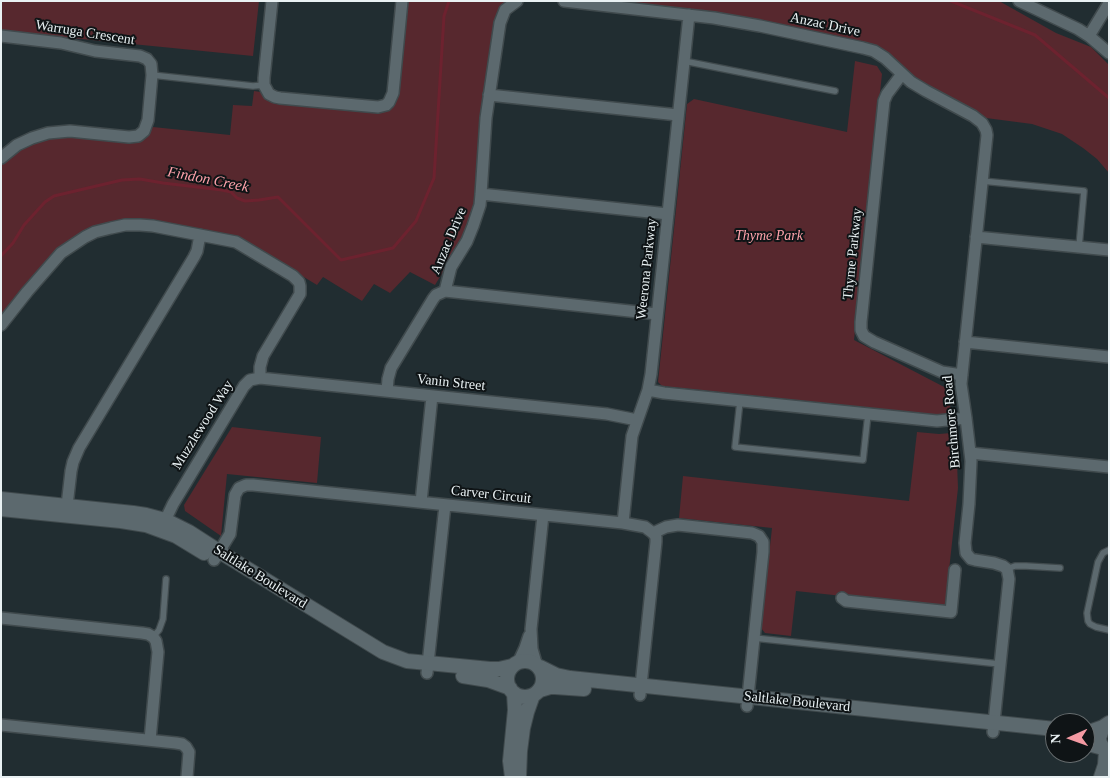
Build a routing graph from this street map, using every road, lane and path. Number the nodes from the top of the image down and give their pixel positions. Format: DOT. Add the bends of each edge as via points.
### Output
graph roads {
  1 [pos="272,1"];
  2 [pos="402,1"];
  3 [pos="517,1"];
  4 [pos="564,1"];
  5 [pos="1020,1"];
  6 [pos="1109,3"];
  7 [pos="688,15"];
  8 [pos="1,36"];
  9 [pos="1089,36"];
  10 [pos="1109,53"];
  11 [pos="684,61"];
  12 [pos="902,74"];
  13 [pos="152,75"];
  14 [pos="264,85"];
  15 [pos="836,90"];
  16 [pos="489,95"];
  17 [pos="678,115"];
  18 [pos="972,116"];
  19 [pos="1,158"];
  20 [pos="982,181"];
  21 [pos="481,194"];
  22 [pos="668,214"];
  23 [pos="200,235"];
  24 [pos="976,237"];
  25 [pos="1079,247"];
  26 [pos="1109,250"];
  27 [pos="445,291"];
  28 [pos="657,314"];
  29 [pos="1,325"];
  30 [pos="966,342"];
  31 [pos="1109,357"];
  32 [pos="962,375"];
  33 [pos="260,378"];
  34 [pos="648,390"];
  35 [pos="387,391"];
  36 [pos="432,396"];
  37 [pos="740,401"];
  38 [pos="868,414"];
  39 [pos="966,418"];
  40 [pos="637,420"];
  41 [pos="970,453"];
  42 [pos="1109,467"];
  43 [pos="1,499"];
  44 [pos="421,502"];
  45 [pos="445,505"];
  46 [pos="1,509"];
  47 [pos="66,510"];
  48 [pos="543,515"];
  49 [pos="623,523"];
  50 [pos="163,525"];
  51 [pos="653,533"];
  52 [pos="1109,550"];
  53 [pos="217,556"];
  54 [pos="1060,568"];
  55 [pos="1007,569"];
  56 [pos="955,570"];
  57 [pos="166,579"];
  58 [pos="842,598"];
  59 [pos="1,618"];
  60 [pos="531,629"];
  61 [pos="1109,630"];
  62 [pos="153,637"];
  63 [pos="754,638"];
  64 [pos="515,664"];
  65 [pos="1000,664"];
  66 [pos="538,665"];
  67 [pos="428,668"];
  68 [pos="641,690"];
  69 [pos="512,691"];
  70 [pos="536,693"];
  71 [pos="748,702"];
  72 [pos="1,725"];
  73 [pos="1106,725"];
  74 [pos="994,727"];
  75 [pos="1045,729"];
  76 [pos="1045,736"];
  77 [pos="150,740"];
  78 [pos="1106,751"];
  79 [pos="187,777"];
  80 [pos="512,777"];
  81 [pos="519,777"];
  82 [pos="1101,777"];
  1 -- 14 [label="street"];
  2 -- 14 [label="street" via="393,93 386,104 372,107 280,98 269,94"];
  3 -- 16 [label="street, Anzac Drive" via="505,10 502,17"];
  4 -- 7 [label="street, Anzac Drive"];
  5 -- 9 [label="street"];
  6 -- 9 [label="street"];
  7 -- 11 [label="street, Weerona Parkway"];
  7 -- 12 [label="street, Anzac Drive" via="760,26 874,51"];
  8 -- 13 [label="street, Warruga Crescent" via="140,56 148,59"];
  9 -- 10 [label="street"];
  11 -- 15 [label="lane"];
  11 -- 17 [label="street, Weerona Parkway"];
  12 -- 18 [label="street, Anzac Drive"];
  12 -- 32 [label="street, Thyme Parkway" via="884,101 861,330 874,342 942,372"];
  13 -- 14 [label="lane"];
  13 -- 19 [label="street" via="146,127 138,136 70,131 48,133 18,145"];
  16 -- 17 [label="street"];
  16 -- 21 [label="street, Anzac Drive"];
  17 -- 22 [label="street, Weerona Parkway"];
  18 -- 20 [label="street, Birchmore Road" via="982,123 986,131"];
  20 -- 24 [label="street, Birchmore Road"];
  20 -- 25 [label="lane" via="1084,191"];
  21 -- 22 [label="street"];
  21 -- 27 [label="street, Anzac Drive" via="473,226 451,267"];
  22 -- 28 [label="street, Weerona Parkway"];
  23 -- 29 [label="street" via="140,225 95,232 61,253"];
  23 -- 33 [label="street" via="242,245 299,282 300,294 263,356"];
  23 -- 47 [label="street" via="194,257 79,448 71,471"];
  24 -- 25 [label="street"];
  24 -- 30 [label="street, Birchmore Road"];
  25 -- 26 [label="street"];
  27 -- 28 [label="street"];
  27 -- 35 [label="street, Anzac Drive" via="433,299 394,363"];
  28 -- 34 [label="street, Weerona Parkway"];
  30 -- 31 [label="street"];
  30 -- 32 [label="street, Birchmore Road"];
  32 -- 39 [label="street, Birchmore Road"];
  33 -- 35 [label="street, Vanin Street"];
  33 -- 50 [label="street, Muzzlewood Way" via="250,380 244,386"];
  34 -- 37 [label="street"];
  34 -- 40 [label="street, Weerona Parkway"];
  35 -- 36 [label="street, Vanin Street"];
  36 -- 40 [label="street, Vanin Street"];
  36 -- 44 [label="street"];
  37 -- 38 [label="street"];
  37 -- 38 [label="lane" via="735,447 863,460"];
  38 -- 39 [label="street" via="937,421"];
  39 -- 41 [label="street, Birchmore Road"];
  40 -- 49 [label="street, Weerona Parkway" via="632,436"];
  41 -- 42 [label="street"];
  41 -- 55 [label="street, Birchmore Road" via="966,553 971,559 1000,564"];
  43 -- 47 [label="street, Saltlake Boulevard"];
  44 -- 45 [label="street, Carver Circuit"];
  44 -- 53 [label="street, Carver Circuit" via="246,485 235,495 230,534"];
  45 -- 48 [label="street, Carver Circuit"];
  45 -- 67 [label="street"];
  46 -- 47 [label="street, Saltlake Boulevard"];
  47 -- 50 [label="street, Saltlake Boulevard" via="146,515"];
  48 -- 49 [label="street, Carver Circuit"];
  48 -- 60 [label="street"];
  49 -- 51 [label="street, Carver Circuit" via="645,527"];
  50 -- 53 [label="street, Saltlake Boulevard" via="189,532"];
  51 -- 63 [label="street" via="666,526 678,525 759,536 763,552"];
  51 -- 68 [label="street" via="656,542"];
  52 -- 61 [label="lane" via="1098,562 1087,613 1090,624"];
  53 -- 67 [label="street, Saltlake Boulevard" via="383,652"];
  54 -- 55 [label="lane" via="1015,566"];
  55 -- 65 [label="street" via="1009,585"];
  56 -- 58 [label="street" via="951,612"];
  57 -- 62 [label="lane" via="163,619"];
  59 -- 62 [label="street" via="142,633"];
  60 -- 64 [label="street"];
  60 -- 66 [label="street" via="532,649"];
  62 -- 77 [label="street" via="158,652"];
  63 -- 65 [label="lane"];
  63 -- 71 [label="street"];
  64 -- 66 [label="street" via="530,661"];
  64 -- 67 [label="street, Saltlake Boulevard" via="499,669"];
  64 -- 69 [label="street" via="507,677"];
  65 -- 74 [label="street"];
  66 -- 68 [label="street, Saltlake Boulevard" via="564,677"];
  66 -- 70 [label="street" via="544,679"];
  67 -- 69 [label="street, Saltlake Boulevard" via="500,684"];
  68 -- 70 [label="street, Saltlake Boulevard" via="550,687"];
  68 -- 71 [label="street, Saltlake Boulevard"];
  69 -- 70 [label="street" via="523,697"];
  69 -- 80 [label="street" via="515,710 510,761"];
  70 -- 81 [label="street" via="523,728"];
  71 -- 74 [label="street, Saltlake Boulevard"];
  72 -- 77 [label="street"];
  73 -- 78 [label="street" via="1099,738"];
  74 -- 75 [label="street, Saltlake Boulevard"];
  74 -- 76 [label="street, Saltlake Boulevard"];
  77 -- 79 [label="street" via="186,747 189,752"];
  78 -- 82 [label="street"];
}
